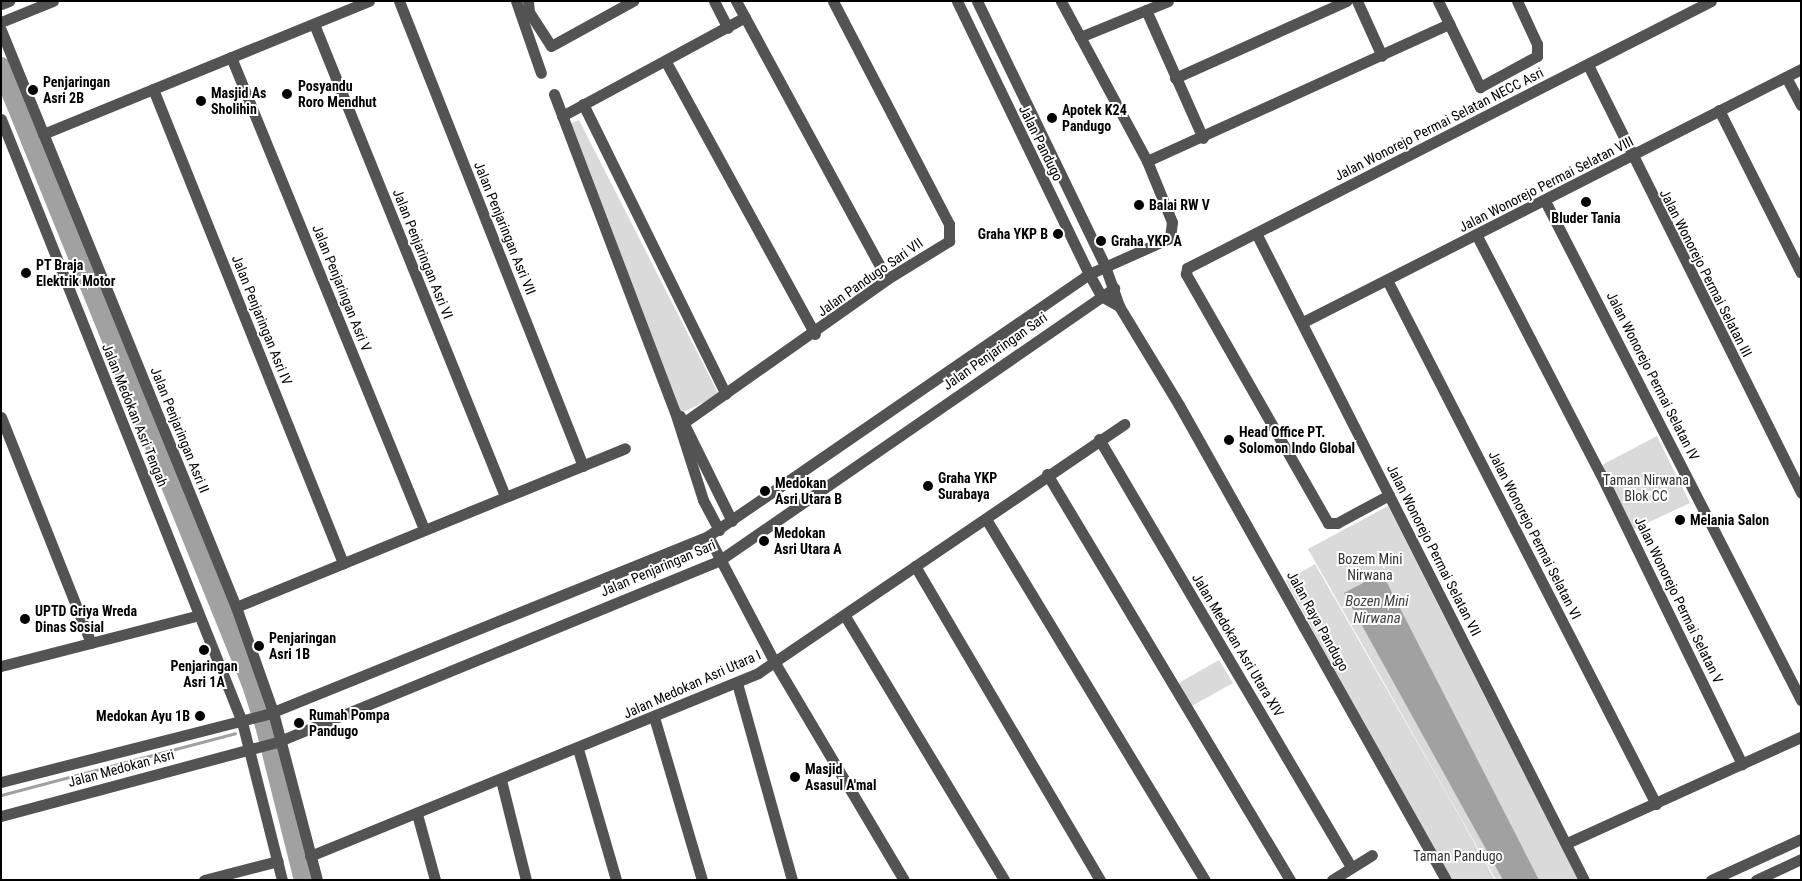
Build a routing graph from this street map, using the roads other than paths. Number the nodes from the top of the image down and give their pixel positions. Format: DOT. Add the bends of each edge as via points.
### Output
graph roads {
  1 [pos="9,1"];
  2 [pos="53,1"];
  3 [pos="369,1"];
  4 [pos="399,1"];
  5 [pos="516,1"];
  6 [pos="528,1"];
  7 [pos="633,1"];
  8 [pos="714,1"];
  9 [pos="736,1"];
  10 [pos="833,1"];
  11 [pos="957,1"];
  12 [pos="977,1"];
  13 [pos="1061,1"];
  14 [pos="1168,1"];
  15 [pos="1346,1"];
  16 [pos="1357,1"];
  17 [pos="1438,1"];
  18 [pos="1517,1"];
  19 [pos="1711,1"];
  20 [pos="1,4"];
  21 [pos="1146,10"];
  22 [pos="744,17"];
  23 [pos="1,22"];
  24 [pos="314,24"];
  25 [pos="1449,24"];
  26 [pos="728,28"];
  27 [pos="1,30"];
  28 [pos="1080,37"];
  29 [pos="1382,56"];
  30 [pos="231,57"];
  31 [pos="666,62"];
  32 [pos="1588,65"];
  33 [pos="1801,69"];
  34 [pos="542,73"];
  35 [pos="1786,76"];
  36 [pos="1175,78"];
  37 [pos="152,89"];
  38 [pos="554,94"];
  39 [pos="583,104"];
  40 [pos="1801,106"];
  41 [pos="1719,110"];
  42 [pos="562,116"];
  43 [pos="1,119"];
  44 [pos="43,134"];
  45 [pos="1204,138"];
  46 [pos="1631,158"];
  47 [pos="1147,161"];
  48 [pos="1545,201"];
  49 [pos="1256,233"];
  50 [pos="1477,236"];
  51 [pos="1105,266"];
  52 [pos="1801,273"];
  53 [pos="1089,274"];
  54 [pos="887,279"];
  55 [pos="1387,280"];
  56 [pos="1114,288"];
  57 [pos="1102,296"];
  58 [pos="1119,306"];
  59 [pos="1303,322"];
  60 [pos="815,334"];
  61 [pos="726,394"];
  62 [pos="1,417"];
  63 [pos="681,424"];
  64 [pos="1125,424"];
  65 [pos="1099,439"];
  66 [pos="625,448"];
  67 [pos="582,466"];
  68 [pos="1047,474"];
  69 [pos="1801,493"];
  70 [pos="1389,495"];
  71 [pos="505,496"];
  72 [pos="986,519"];
  73 [pos="732,521"];
  74 [pos="424,529"];
  75 [pos="719,530"];
  76 [pos="708,536"];
  77 [pos="720,560"];
  78 [pos="343,563"];
  79 [pos="916,566"];
  80 [pos="236,607"];
  81 [pos="199,615"];
  82 [pos="845,616"];
  83 [pos="91,643"];
  84 [pos="775,663"];
  85 [pos="1,666"];
  86 [pos="737,683"];
  87 [pos="1801,700"];
  88 [pos="271,713"];
  89 [pos="654,717"];
  90 [pos="245,721"];
  91 [pos="1801,737"];
  92 [pos="279,741"];
  93 [pos="252,749"];
  94 [pos="578,749"];
  95 [pos="1742,764"];
  96 [pos="501,780"];
  97 [pos="1,782"];
  98 [pos="1656,804"];
  99 [pos="417,814"];
  100 [pos="1,816"];
  101 [pos="1801,839"];
  102 [pos="1567,843"];
  103 [pos="1372,855"];
  104 [pos="310,856"];
  105 [pos="1801,858"];
  106 [pos="278,861"];
  107 [pos="1350,867"];
  108 [pos="204,880"];
  109 [pos="282,880"];
  110 [pos="317,880"];
  111 [pos="435,880"];
  112 [pos="526,880"];
  113 [pos="616,880"];
  114 [pos="702,880"];
  115 [pos="792,880"];
  116 [pos="904,880"];
  117 [pos="1004,880"];
  118 [pos="1100,880"];
  119 [pos="1205,880"];
  120 [pos="1290,880"];
  121 [pos="1332,880"];
  122 [pos="1446,880"];
  123 [pos="1584,880"];
  124 [pos="1711,880"];
  125 [pos="1756,880"];
  1 -- 20 [label="street"];
  2 -- 23 [label="street"];
  3 -- 24 [label="street"];
  4 -- 67 [label="street, Jalan Penjaringan Asri VII"];
  5 -- 34 [label="street"];
  6 -- 7 [label="street" via="529,12 551,46"];
  8 -- 26 [label="street"];
  9 -- 22 [label="street"];
  10 -- 54 [label="street, Jalan Pandugo Sari VII" via="951,232 948,241"];
  11 -- 53 [label="street, Jalan Pandugo"];
  12 -- 51 [label="street, Jalan Pandugo"];
  13 -- 28 [label="street, Jalan Penjaringan Sari"];
  14 -- 21 [label="street"];
  15 -- 36 [label="street"];
  16 -- 29 [label="street"];
  17 -- 25 [label="street"];
  18 -- 25 [label="street" via="1537,44 1537,56 1480,87"];
  19 -- 32 [label="street, Jalan Wonorejo Permai Selatan NECC Asri"];
  21 -- 28 [label="street"];
  21 -- 36 [label="street"];
  22 -- 26 [label="street"];
  22 -- 54 [label="street"];
  24 -- 30 [label="street"];
  24 -- 71 [label="street, Jalan Penjaringan Asri VI"];
  25 -- 29 [label="street"];
  26 -- 31 [label="street"];
  27 -- 44 [label="street, Jalan Penjaringan Asri II"];
  28 -- 47 [label="street, Jalan Penjaringan Sari"];
  29 -- 45 [label="street"];
  30 -- 37 [label="street"];
  30 -- 74 [label="street, Jalan Penjaringan Asri V"];
  31 -- 39 [label="street"];
  31 -- 60 [label="street"];
  32 -- 46 [label="street, Jalan Wonorejo Permai Selatan III"];
  32 -- 49 [label="street, Jalan Wonorejo Permai Selatan NECC Asri"];
  33 -- 35 [label="street, Jalan Wonorejo Permai Selatan VIII"];
  35 -- 40 [label="street"];
  35 -- 41 [label="street, Jalan Wonorejo Permai Selatan VIII"];
  36 -- 45 [label="street"];
  37 -- 44 [label="street"];
  37 -- 78 [label="street, Jalan Penjaringan Asri IV"];
  38 -- 42 [label="street"];
  39 -- 42 [label="street"];
  39 -- 61 [label="street"];
  41 -- 46 [label="street, Jalan Wonorejo Permai Selatan VIII"];
  41 -- 52 [label="street"];
  42 -- 63 [label="street"];
  43 -- 81 [label="street, Jalan Medokan Asri Tengah"];
  44 -- 80 [label="street, Jalan Penjaringan Asri II"];
  45 -- 47 [label="street"];
  46 -- 48 [label="street, Jalan Wonorejo Permai Selatan VIII"];
  46 -- 69 [label="street, Jalan Wonorejo Permai Selatan III"];
  47 -- 51 [label="street, Jalan Penjaringan Sari" via="1173,231 1170,238"];
  48 -- 50 [label="street, Jalan Wonorejo Permai Selatan VIII"];
  48 -- 87 [label="street, Jalan Wonorejo Permai Selatan IV"];
  49 -- 59 [label="street, Jalan Wonorejo Permai Selatan VII"];
  49 -- 70 [label="street, Jalan Wonorejo Permai Selatan NECC Asri" via="1191,263 1186,274 1328,522 1337,523"];
  50 -- 55 [label="street, Jalan Wonorejo Permai Selatan VIII"];
  50 -- 95 [label="street, Jalan Wonorejo Permai Selatan V" via="1604,481"];
  51 -- 53 [label="street, Jalan Penjaringan Sari"];
  51 -- 56 [label="street, Jalan Pandugo"];
  53 -- 57 [label="street, Jalan Pandugo"];
  53 -- 73 [label="street, Jalan Penjaringan Sari"];
  54 -- 60 [label="street, Jalan Pandugo Sari VII"];
  55 -- 59 [label="street, Jalan Wonorejo Permai Selatan VIII"];
  55 -- 98 [label="street, Jalan Wonorejo Permai Selatan VI"];
  56 -- 57 [label="street, Jalan Penjaringan Sari"];
  56 -- 58 [label="street, Jalan Pandugo"];
  57 -- 58 [label="street"];
  57 -- 77 [label="street, Jalan Penjaringan Sari"];
  58 -- 122 [label="street, Jalan Raya Pandugo"];
  59 -- 70 [label="street, Jalan Wonorejo Permai Selatan VII"];
  60 -- 61 [label="street, Jalan Pandugo Sari VII"];
  61 -- 63 [label="street, Jalan Pandugo Sari VII"];
  62 -- 83 [label="street"];
  63 -- 73 [label="street"];
  63 -- 75 [label="street" via="703,500"];
  64 -- 65 [label="street, Jalan Medokan Asri Utara I"];
  65 -- 68 [label="street, Jalan Medokan Asri Utara I"];
  65 -- 107 [label="street, Jalan Medokan Asri Utara XIV"];
  66 -- 67 [label="street"];
  67 -- 71 [label="street"];
  68 -- 72 [label="street, Jalan Medokan Asri Utara I"];
  68 -- 120 [label="street"];
  70 -- 102 [label="street, Jalan Wonorejo Permai Selatan VII"];
  71 -- 74 [label="street"];
  72 -- 79 [label="street, Jalan Medokan Asri Utara I"];
  72 -- 119 [label="street"];
  73 -- 75 [label="street, Jalan Penjaringan Sari"];
  74 -- 78 [label="street"];
  75 -- 76 [label="street, Jalan Penjaringan Sari"];
  76 -- 77 [label="street"];
  76 -- 88 [label="street, Jalan Penjaringan Sari"];
  77 -- 84 [label="street"];
  77 -- 92 [label="street, Jalan Penjaringan Sari"];
  78 -- 80 [label="street"];
  79 -- 82 [label="street, Jalan Medokan Asri Utara I"];
  79 -- 118 [label="street"];
  80 -- 88 [label="street, Jalan Penjaringan Asri II"];
  81 -- 83 [label="street"];
  81 -- 90 [label="street, Jalan Medokan Asri Tengah"];
  82 -- 84 [label="street, Jalan Medokan Asri Utara I"];
  82 -- 117 [label="street"];
  83 -- 85 [label="street"];
  84 -- 86 [label="street, Jalan Medokan Asri Utara I"];
  84 -- 116 [label="street"];
  86 -- 89 [label="street, Jalan Medokan Asri Utara I"];
  86 -- 115 [label="street"];
  88 -- 90 [label="street, Jalan Medokan Asri"];
  88 -- 92 [label="street, Jalan Penjaringan Asri II"];
  89 -- 94 [label="street, Jalan Medokan Asri Utara I"];
  89 -- 114 [label="street"];
  90 -- 93 [label="street"];
  90 -- 97 [label="street, Jalan Medokan Asri"];
  91 -- 95 [label="street"];
  92 -- 93 [label="street, Jalan Medokan Asri"];
  92 -- 104 [label="street"];
  93 -- 100 [label="street, Jalan Medokan Asri"];
  93 -- 106 [label="street"];
  94 -- 96 [label="street, Jalan Medokan Asri Utara I"];
  94 -- 113 [label="street"];
  95 -- 98 [label="street"];
  96 -- 99 [label="street, Jalan Medokan Asri Utara I"];
  96 -- 112 [label="street"];
  98 -- 102 [label="street"];
  99 -- 104 [label="street, Jalan Medokan Asri Utara I"];
  99 -- 111 [label="street"];
  101 -- 124 [label="street"];
  102 -- 123 [label="street, Jalan Wonorejo Permai Selatan VII"];
  103 -- 107 [label="street"];
  104 -- 110 [label="street"];
  105 -- 125 [label="street"];
  106 -- 108 [label="street"];
  106 -- 109 [label="street"];
  107 -- 121 [label="street"];
}
